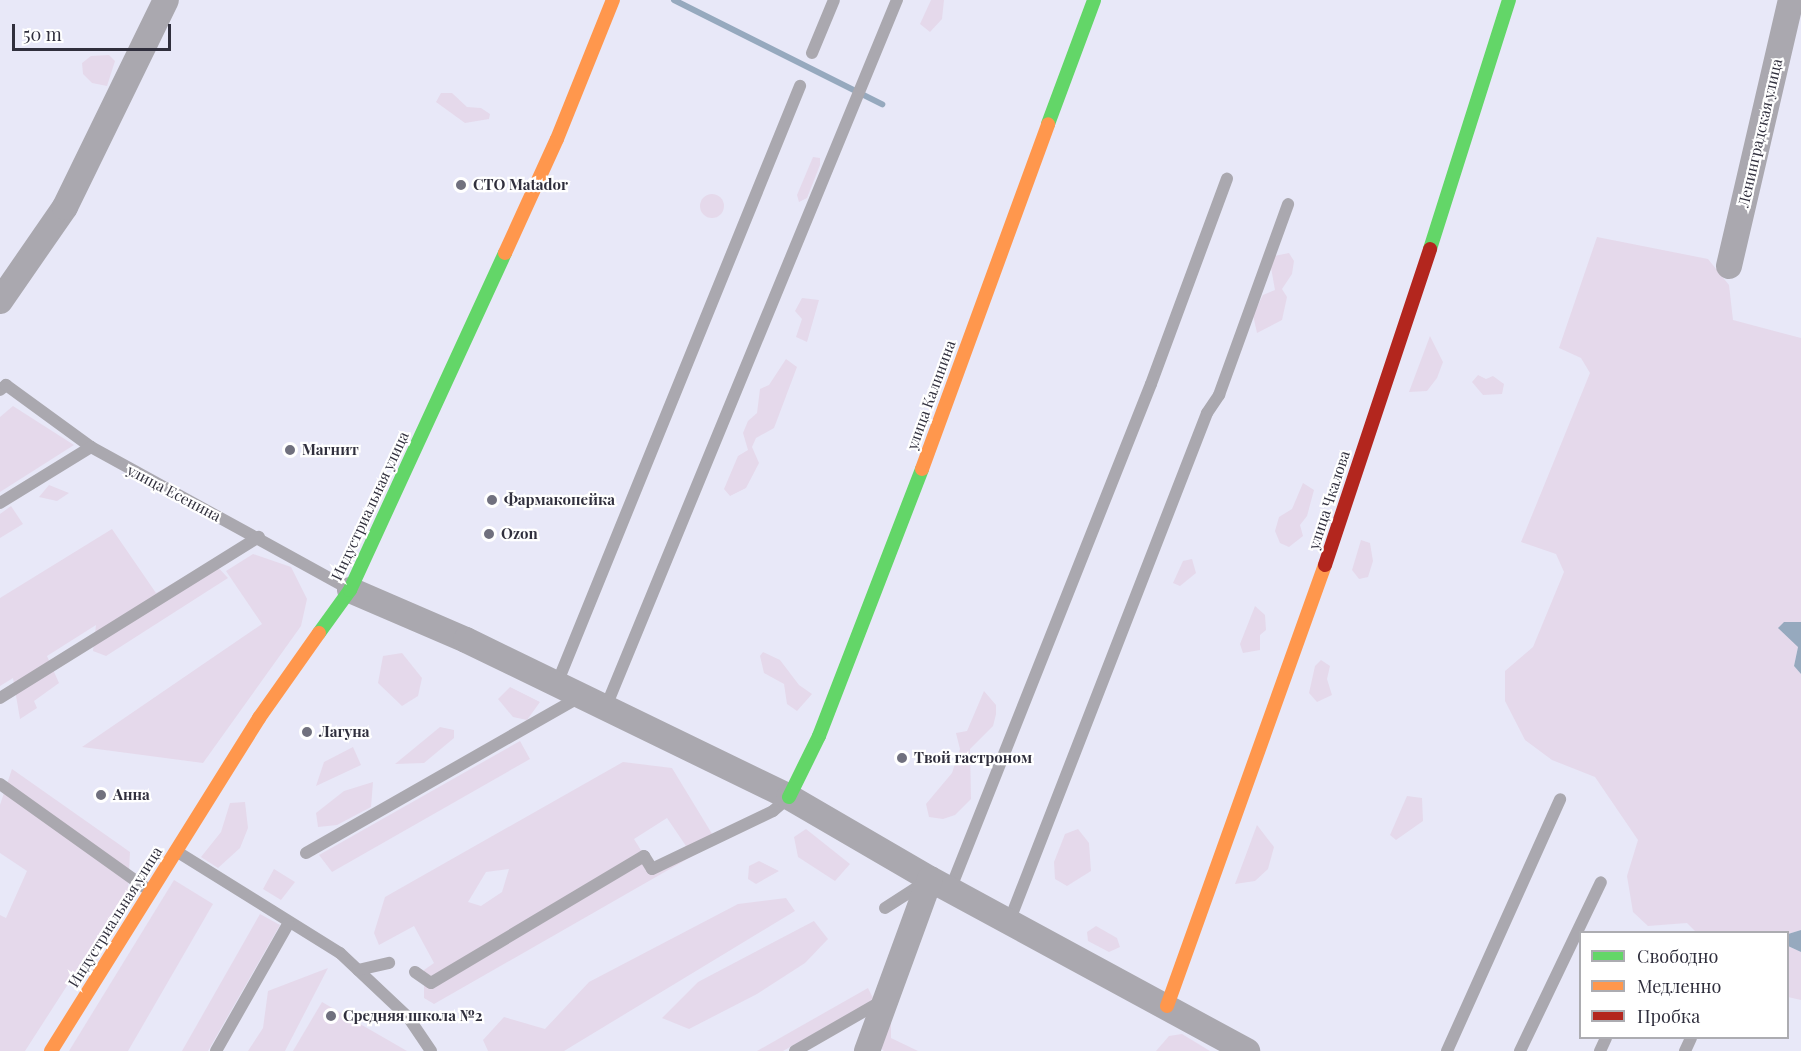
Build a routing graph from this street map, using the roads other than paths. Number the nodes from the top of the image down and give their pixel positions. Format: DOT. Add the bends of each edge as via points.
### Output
graph roads {
  1 [pos="166,0"];
  2 [pos="613,0"];
  3 [pos="834,0"];
  4 [pos="897,0"];
  5 [pos="1094,0"];
  6 [pos="1509,0"];
  7 [pos="1791,0"];
  8 [pos="812,53"];
  9 [pos="801,86"];
  10 [pos="1227,179"];
  11 [pos="1288,204"];
  12 [pos="1729,266"];
  13 [pos="0,301"];
  14 [pos="3,388"];
  15 [pos="91,447"];
  16 [pos="0,503"];
  17 [pos="259,537"];
  18 [pos="350,590"];
  19 [pos="556,686"];
  20 [pos="580,697"];
  21 [pos="0,698"];
  22 [pos="604,710"];
  23 [pos="819,736"];
  24 [pos="245,741"];
  25 [pos="835,744"];
  26 [pos="257,748"];
  27 [pos="0,784"];
  28 [pos="789,797"];
  29 [pos="1560,799"];
  30 [pos="175,851"];
  31 [pos="306,853"];
  32 [pos="1602,882"];
  33 [pos="940,885"];
  34 [pos="150,891"];
  35 [pos="885,908"];
  36 [pos="1009,922"];
  37 [pos="288,924"];
  38 [pos="389,963"];
  39 [pos="358,970"];
  40 [pos="415,972"];
  41 [pos="886,999"];
  42 [pos="1167,1006"];
  43 [pos="870,1050"];
  44 [pos="51,1051"];
  45 [pos="216,1051"];
  46 [pos="431,1051"];
  47 [pos="795,1051"];
  48 [pos="1247,1051"];
  49 [pos="1447,1051"];
  50 [pos="1520,1051"];
  1 -- 13 [label="street" via="65,207"];
  2 -- 18 [label="street, Индустриальная улица" via="557,139"];
  3 -- 8 [label="lane"];
  4 -- 22 [label="lane"];
  5 -- 23 [label="street, улица Калинина"];
  6 -- 42 [label="street, улица Чкалова" via="1485,85 1313,599"];
  7 -- 12 [label="street, Ленинградская улица"];
  9 -- 19 [label="lane"];
  10 -- 33 [label="lane" via="1151,384"];
  11 -- 36 [label="lane" via="1219,395 1207,413"];
  14 -- 15 [label="lane, улица Есенина"];
  15 -- 16 [label="lane"];
  15 -- 17 [label="lane, улица Есенина" via="173,500"];
  17 -- 18 [label="lane, улица Есенина"];
  17 -- 21 [label="lane"];
  18 -- 19 [label="street" via="466,640"];
  18 -- 24 [label="street, Индустриальная улица"];
  19 -- 20 [label="street"];
  20 -- 22 [label="street"];
  20 -- 31 [label="lane"];
  22 -- 28 [label="street"];
  23 -- 25 [label="lane"];
  23 -- 28 [label="street, улица Калинина"];
  24 -- 26 [label="lane"];
  24 -- 30 [label="street, Индустриальная улица"];
  27 -- 34 [label="lane"];
  28 -- 33 [label="street"];
  28 -- 40 [label="lane" via="773,811 652,869 644,856 431,983"];
  29 -- 49 [label="lane"];
  30 -- 34 [label="street, Индустриальная улица"];
  30 -- 37 [label="lane"];
  32 -- 50 [label="lane"];
  33 -- 35 [label="lane"];
  33 -- 36 [label="street"];
  33 -- 41 [label="street"];
  34 -- 44 [label="street, Индустриальная улица"];
  36 -- 42 [label="street"];
  37 -- 39 [label="lane" via="340,953"];
  37 -- 45 [label="lane"];
  38 -- 39 [label="lane"];
  39 -- 46 [label="lane" via="408,1017"];
  41 -- 43 [label="street"];
  41 -- 47 [label="lane"];
  42 -- 48 [label="street"];
}
